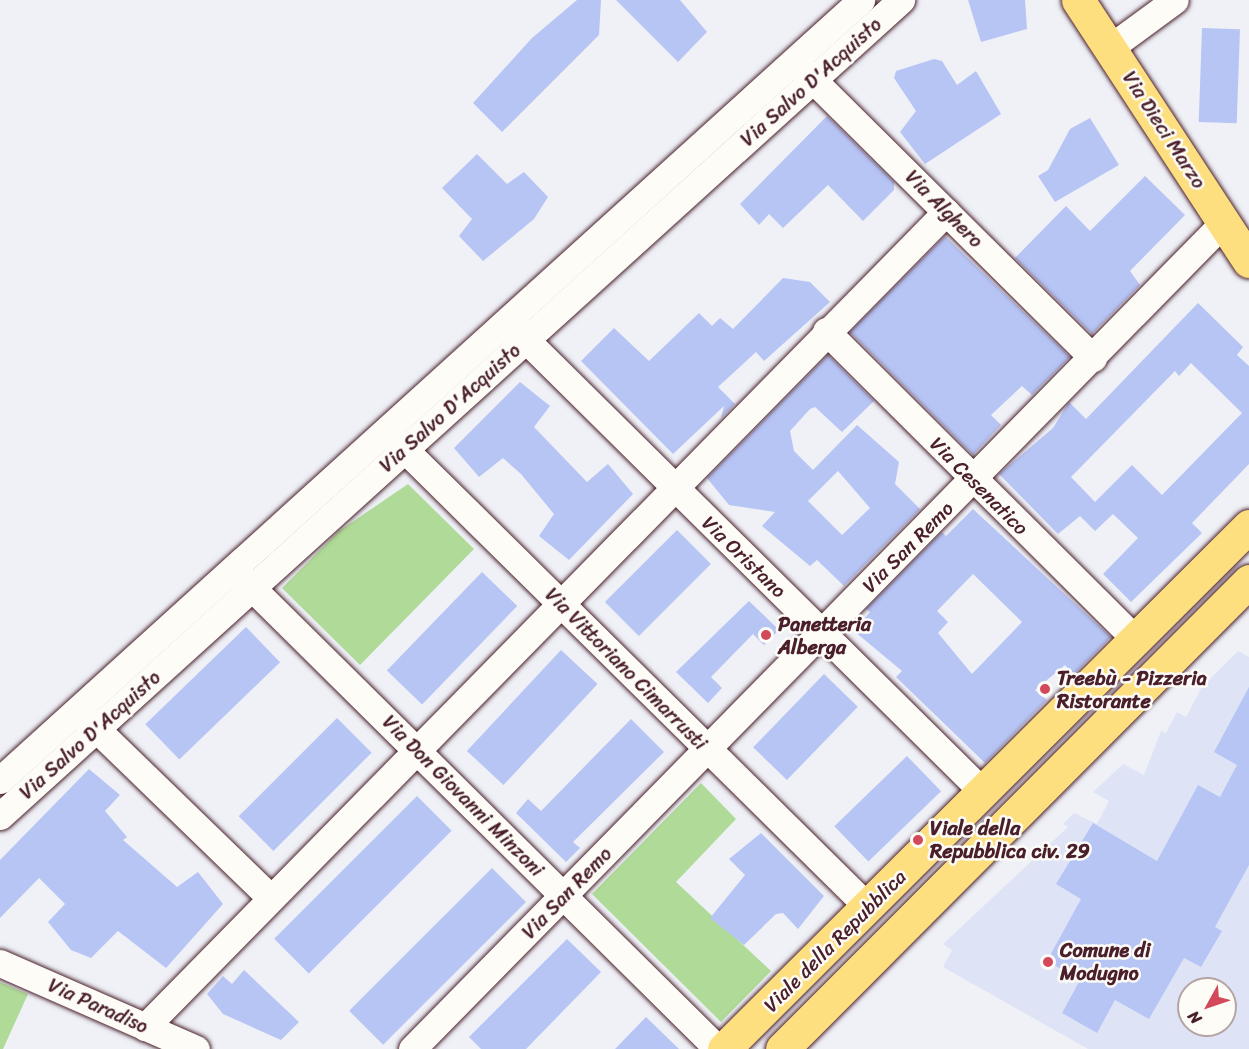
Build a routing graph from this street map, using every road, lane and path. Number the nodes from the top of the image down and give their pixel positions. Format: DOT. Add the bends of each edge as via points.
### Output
graph roads {
  1 [pos="861,0"];
  2 [pos="901,0"];
  3 [pos="1078,0"];
  4 [pos="1175,0"];
  5 [pos="1111,47"];
  6 [pos="794,61"];
  7 [pos="813,80"];
  8 [pos="946,212"];
  9 [pos="1224,222"];
  10 [pos="1249,261"];
  11 [pos="507,320"];
  12 [pos="826,331"];
  13 [pos="525,341"];
  14 [pos="1093,358"];
  15 [pos="385,431"];
  16 [pos="404,450"];
  17 [pos="974,481"];
  18 [pos="673,487"];
  19 [pos="1249,526"];
  20 [pos="233,569"];
  21 [pos="1249,581"];
  22 [pos="252,588"];
  23 [pos="560,604"];
  24 [pos="821,632"];
  25 [pos="1135,639"];
  26 [pos="78,710"];
  27 [pos="96,730"];
  28 [pos="707,749"];
  29 [pos="418,751"];
  30 [pos="0,780"];
  31 [pos="983,792"];
  32 [pos="0,816"];
  33 [pos="270,897"];
  34 [pos="564,897"];
  35 [pos="868,907"];
  36 [pos="0,963"];
  37 [pos="145,1027"];
  38 [pos="196,1049"];
  39 [pos="412,1049"];
  40 [pos="718,1049"];
  41 [pos="724,1049"];
  42 [pos="782,1049"];
  1 -- 6 [label="street, Via Salvo D'Acquisto"];
  2 -- 7 [label="street, Via Salvo D'Acquisto"];
  3 -- 5 [label="main road, Via Dieci Marzo"];
  4 -- 5 [label="street"];
  5 -- 9 [label="main road, Via Dieci Marzo"];
  6 -- 7 [label="street, Via Alghero"];
  6 -- 11 [label="street, Via Salvo D'Acquisto"];
  7 -- 8 [label="street, Via Alghero"];
  7 -- 13 [label="street, Via Salvo D'Acquisto"];
  8 -- 12 [label="street"];
  8 -- 14 [label="street, Via Alghero"];
  9 -- 10 [label="main road, Via Dieci Marzo"];
  9 -- 14 [label="street, Via San Remo"];
  11 -- 13 [label="street, Via Oristano"];
  11 -- 15 [label="street, Via Salvo D'Acquisto"];
  12 -- 17 [label="street, Via Cesenatico"];
  12 -- 18 [label="street"];
  13 -- 16 [label="street, Via Salvo D'Acquisto"];
  13 -- 18 [label="street, Via Oristano"];
  14 -- 17 [label="street, Via San Remo"];
  15 -- 16 [label="street, Via Vittoriano Cimarrusti"];
  15 -- 20 [label="street, Via Salvo D'Acquisto"];
  16 -- 22 [label="street, Via Salvo D'Acquisto"];
  16 -- 23 [label="street, Via Vittoriano Cimarrusti"];
  17 -- 24 [label="street, Via San Remo"];
  17 -- 25 [label="street, Via Cesenatico"];
  18 -- 23 [label="street"];
  18 -- 24 [label="street, Via Oristano"];
  19 -- 25 [label="main road, Viale della Repubblica"];
  20 -- 22 [label="street, Via Don Giovanni Minzoni"];
  20 -- 26 [label="street, Via Salvo D'Acquisto"];
  21 -- 42 [label="main road, Viale della Repubblica"];
  22 -- 27 [label="street, Via Salvo D'Acquisto"];
  22 -- 29 [label="street, Via Don Giovanni Minzoni"];
  23 -- 28 [label="street, Via Vittoriano Cimarrusti"];
  23 -- 29 [label="street"];
  24 -- 28 [label="street, Via San Remo"];
  24 -- 31 [label="street, Via Oristano"];
  25 -- 31 [label="main road, Viale della Repubblica"];
  26 -- 27 [label="street"];
  26 -- 30 [label="street, Via Salvo D'Acquisto"];
  27 -- 32 [label="street, Via Salvo D'Acquisto"];
  27 -- 33 [label="street"];
  28 -- 34 [label="street, Via San Remo"];
  28 -- 35 [label="street, Via Vittoriano Cimarrusti"];
  29 -- 33 [label="street"];
  29 -- 34 [label="street, Via Don Giovanni Minzoni"];
  31 -- 35 [label="main road, Viale della Repubblica"];
  33 -- 37 [label="street"];
  34 -- 39 [label="street, Via San Remo"];
  34 -- 40 [label="street, Via Don Giovanni Minzoni"];
  35 -- 41 [label="main road, Viale della Repubblica"];
  36 -- 37 [label="street, Via Paradiso"];
  37 -- 38 [label="street, Via Paradiso"];
}
